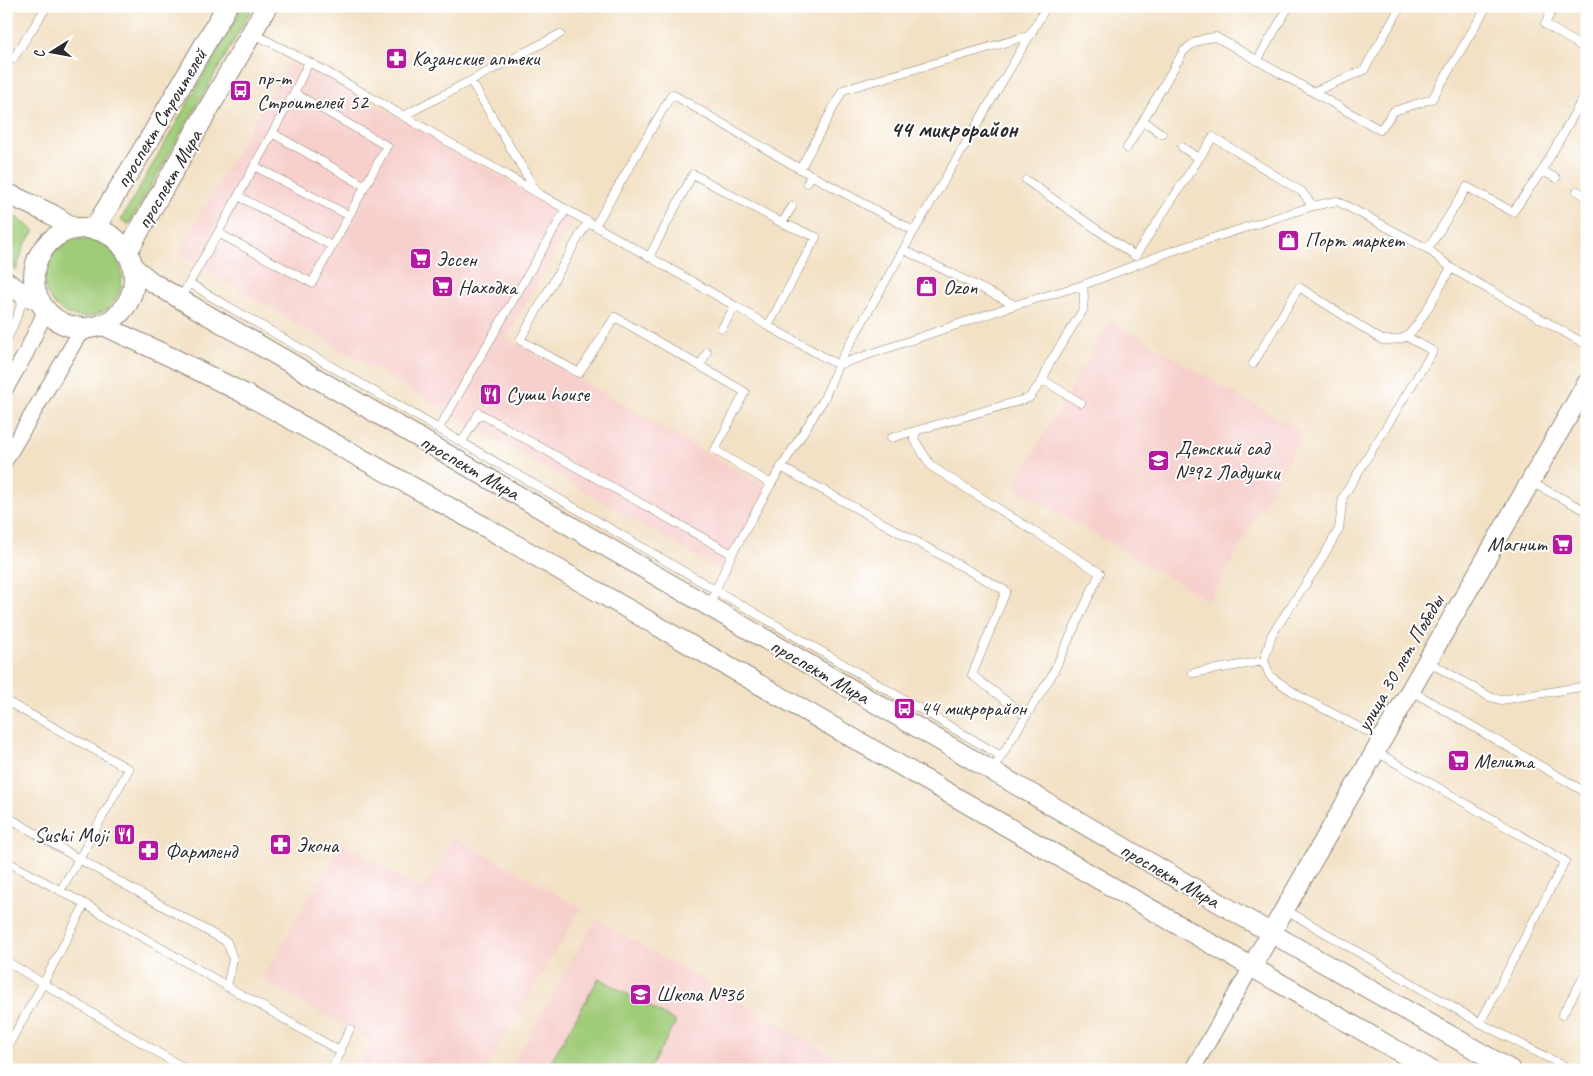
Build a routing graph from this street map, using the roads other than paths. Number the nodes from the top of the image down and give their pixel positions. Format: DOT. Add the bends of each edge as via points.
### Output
graph roads {
  1 [pos="47,6"];
  2 [pos="227,6"];
  3 [pos="267,6"];
  4 [pos="1047,6"];
  5 [pos="1289,6"];
  6 [pos="1401,6"];
  7 [pos="1487,6"];
  8 [pos="1554,6"];
  9 [pos="252,33"];
  10 [pos="560,34"];
  11 [pos="1031,35"];
  12 [pos="1587,50"];
  13 [pos="6,55"];
  14 [pos="1257,61"];
  15 [pos="309,62"];
  16 [pos="471,81"];
  17 [pos="1587,91"];
  18 [pos="1313,92"];
  19 [pos="294,93"];
  20 [pos="211,106"];
  21 [pos="403,116"];
  22 [pos="1144,121"];
  23 [pos="272,132"];
  24 [pos="1162,134"];
  25 [pos="1182,147"];
  26 [pos="1127,148"];
  27 [pos="1198,158"];
  28 [pos="254,166"];
  29 [pos="800,169"];
  30 [pos="1542,171"];
  31 [pos="812,174"];
  32 [pos="1556,178"];
  33 [pos="1026,180"];
  34 [pos="806,183"];
  35 [pos="365,186"];
  36 [pos="1577,191"];
  37 [pos="6,193"];
  38 [pos="537,193"];
  39 [pos="238,196"];
  40 [pos="1587,197"];
  41 [pos="1312,206"];
  42 [pos="792,207"];
  43 [pos="566,209"];
  44 [pos="348,215"];
  45 [pos="588,222"];
  46 [pos="782,223"];
  47 [pos="595,226"];
  48 [pos="85,229"];
  49 [pos="914,231"];
  50 [pos="218,233"];
  51 [pos="332,246"];
  52 [pos="1428,249"];
  53 [pos="904,250"];
  54 [pos="649,257"];
  55 [pos="130,259"];
  56 [pos="1137,259"];
  57 [pos="1451,268"];
  58 [pos="6,282"];
  59 [pos="190,283"];
  60 [pos="1083,285"];
  61 [pos="180,299"];
  62 [pos="37,302"];
  63 [pos="1015,305"];
  64 [pos="735,306"];
  65 [pos="97,326"];
  66 [pos="768,326"];
  67 [pos="722,328"];
  68 [pos="1407,337"];
  69 [pos="6,340"];
  70 [pos="1587,345"];
  71 [pos="707,352"];
  72 [pos="1253,364"];
  73 [pos="838,365"];
  74 [pos="700,366"];
  75 [pos="1043,380"];
  76 [pos="1587,383"];
  77 [pos="6,388"];
  78 [pos="1081,403"];
  79 [pos="439,428"];
  80 [pos="916,431"];
  81 [pos="892,438"];
  82 [pos="462,442"];
  83 [pos="6,460"];
  84 [pos="781,467"];
  85 [pos="1530,482"];
  86 [pos="771,484"];
  87 [pos="1587,511"];
  88 [pos="732,554"];
  89 [pos="716,589"];
  90 [pos="710,607"];
  91 [pos="1264,661"];
  92 [pos="1427,661"];
  93 [pos="1193,673"];
  94 [pos="1587,686"];
  95 [pos="1410,690"];
  96 [pos="6,701"];
  97 [pos="1026,716"];
  98 [pos="1379,745"];
  99 [pos="996,764"];
  100 [pos="1587,793"];
  101 [pos="6,816"];
  102 [pos="79,859"];
  103 [pos="6,861"];
  104 [pos="60,891"];
  105 [pos="85,904"];
  106 [pos="1285,909"];
  107 [pos="1271,933"];
  108 [pos="6,961"];
  109 [pos="1252,966"];
  110 [pos="1587,971"];
  111 [pos="43,984"];
  112 [pos="227,987"];
  113 [pos="1562,1015"];
  114 [pos="1480,1023"];
  115 [pos="350,1029"];
  116 [pos="6,1049"];
  117 [pos="339,1051"];
  118 [pos="176,1067"];
  119 [pos="187,1070"];
  120 [pos="331,1070"];
  121 [pos="1192,1070"];
  122 [pos="1431,1070"];
  123 [pos="1511,1070"];
  124 [pos="1572,1070"];
  1 -- 13 [label="lane" via="13,59"];
  2 -- 48 [label="main road, проспект Строителей" via="152,135"];
  3 -- 9 [label="main road, проспект Строителей"];
  4 -- 11 [label="lane"];
  5 -- 14 [label="lane"];
  6 -- 18 [label="lane" via="1364,70"];
  7 -- 18 [label="lane" via="1432,99 1394,111 1380,130"];
  8 -- 12 [label="lane" via="1545,24"];
  9 -- 15 [label="lane"];
  9 -- 20 [label="main road, проспект Строителей"];
  10 -- 16 [label="lane"];
  11 -- 29 [label="lane" via="843,90"];
  11 -- 49 [label="lane"];
  14 -- 18 [label="lane"];
  14 -- 22 [label="lane" via="1216,37 1192,44 1184,52"];
  15 -- 19 [label="lane"];
  15 -- 21 [label="lane"];
  16 -- 21 [label="lane"];
  16 -- 38 [label="lane"];
  17 -- 30 [label="lane"];
  19 -- 23 [label="lane"];
  19 -- 35 [label="lane" via="387,146"];
  20 -- 55 [label="main road, проспект Мира"];
  21 -- 38 [label="lane"];
  22 -- 24 [label="lane"];
  22 -- 26 [label="lane"];
  23 -- 28 [label="lane"];
  23 -- 35 [label="lane"];
  25 -- 27 [label="lane"];
  27 -- 41 [label="lane" via="1213,136 1302,192"];
  27 -- 56 [label="lane"];
  28 -- 39 [label="lane"];
  28 -- 44 [label="lane"];
  29 -- 31 [label="lane"];
  29 -- 47 [label="lane" via="672,94"];
  30 -- 32 [label="lane"];
  30 -- 52 [label="lane" via="1513,212 1467,187"];
  31 -- 34 [label="lane"];
  31 -- 49 [label="lane"];
  33 -- 56 [label="lane"];
  35 -- 44 [label="lane"];
  36 -- 40 [label="lane"];
  37 -- 48 [label="main road"];
  38 -- 43 [label="lane"];
  39 -- 50 [label="lane"];
  39 -- 51 [label="lane"];
  41 -- 52 [label="lane" via="1337,201"];
  41 -- 56 [label="lane"];
  42 -- 46 [label="lane"];
  43 -- 45 [label="lane"];
  43 -- 79 [label="lane"];
  44 -- 51 [label="lane"];
  45 -- 47 [label="lane"];
  45 -- 74 [label="lane" via="520,340 579,373 615,317"];
  46 -- 54 [label="lane" via="694,174"];
  46 -- 66 [label="lane" via="816,236"];
  47 -- 54 [label="lane"];
  48 -- 55 [label="main road" via="113,237"];
  48 -- 62 [label="main road" via="64,233 46,246 34,279"];
  49 -- 53 [label="lane"];
  50 -- 51 [label="lane" via="312,283"];
  50 -- 59 [label="lane"];
  52 -- 57 [label="lane"];
  53 -- 63 [label="lane"];
  53 -- 73 [label="lane"];
  54 -- 64 [label="lane"];
  55 -- 61 [label="street, проспект Мира" via="152,282"];
  55 -- 65 [label="main road" via="134,281 132,295 115,318"];
  56 -- 60 [label="lane"];
  57 -- 68 [label="lane"];
  57 -- 70 [label="lane"];
  58 -- 62 [label="main road"];
  59 -- 61 [label="lane"];
  59 -- 79 [label="lane"];
  60 -- 63 [label="lane"];
  60 -- 75 [label="lane" via="1083,310 1049,364"];
  61 -- 90 [label="street, проспект Мира"];
  62 -- 65 [label="main road" via="66,325 79,328"];
  62 -- 69 [label="lane"];
  62 -- 77 [label="street" via="26,353"];
  63 -- 73 [label="lane"];
  64 -- 66 [label="lane"];
  64 -- 67 [label="lane"];
  65 -- 83 [label="street" via="78,336"];
  65 -- 109 [label="street, проспект Мира" via="173,358 247,395 485,527"];
  66 -- 73 [label="lane"];
  68 -- 72 [label="lane" via="1395,341 1382,340 1299,287"];
  68 -- 91 [label="lane" via="1434,352 1343,497 1340,529 1272,634"];
  71 -- 74 [label="lane"];
  73 -- 84 [label="lane" via="824,399"];
  74 -- 86 [label="lane" via="745,392 714,450"];
  75 -- 78 [label="lane"];
  75 -- 80 [label="lane" via="1028,398"];
  76 -- 85 [label="street, улица 30 лет Победы"];
  79 -- 82 [label="lane"];
  80 -- 81 [label="lane"];
  80 -- 97 [label="lane" via="914,440 930,466 1100,572 1052,675"];
  82 -- 88 [label="lane" via="479,413"];
  82 -- 89 [label="lane"];
  84 -- 86 [label="lane"];
  84 -- 97 [label="lane" via="1006,591 972,675"];
  85 -- 87 [label="lane"];
  85 -- 92 [label="street, улица 30 лет Победы"];
  86 -- 88 [label="lane"];
  88 -- 89 [label="lane"];
  89 -- 90 [label="lane"];
  89 -- 99 [label="lane"];
  90 -- 99 [label="street, проспект Мира"];
  91 -- 93 [label="lane"];
  91 -- 98 [label="lane" via="1270,676"];
  92 -- 94 [label="lane" via="1501,700"];
  92 -- 95 [label="street, улица 30 лет Победы"];
  95 -- 98 [label="street, улица 30 лет Победы"];
  95 -- 100 [label="lane"];
  96 -- 102 [label="lane" via="129,769"];
  97 -- 99 [label="lane"];
  98 -- 106 [label="street, улица 30 лет Победы"];
  98 -- 114 [label="lane" via="1565,861"];
  99 -- 107 [label="street, проспект Мира"];
  101 -- 102 [label="lane"];
  102 -- 104 [label="lane"];
  102 -- 112 [label="lane" via="227,942 233,959"];
  103 -- 104 [label="lane"];
  104 -- 105 [label="lane"];
  105 -- 111 [label="lane"];
  105 -- 112 [label="lane"];
  106 -- 107 [label="street, улица 30 лет Победы"];
  106 -- 114 [label="lane"];
  107 -- 109 [label="street, улица 30 лет Победы"];
  107 -- 123 [label="street, проспект Мира"];
  108 -- 111 [label="lane"];
  109 -- 121 [label="street"];
  109 -- 122 [label="street, проспект Мира"];
  110 -- 113 [label="lane"];
  111 -- 116 [label="lane"];
  111 -- 118 [label="lane"];
  112 -- 117 [label="lane"];
  114 -- 124 [label="lane"];
  115 -- 117 [label="lane"];
  117 -- 120 [label="lane"];
  118 -- 119 [label="lane"];
}
